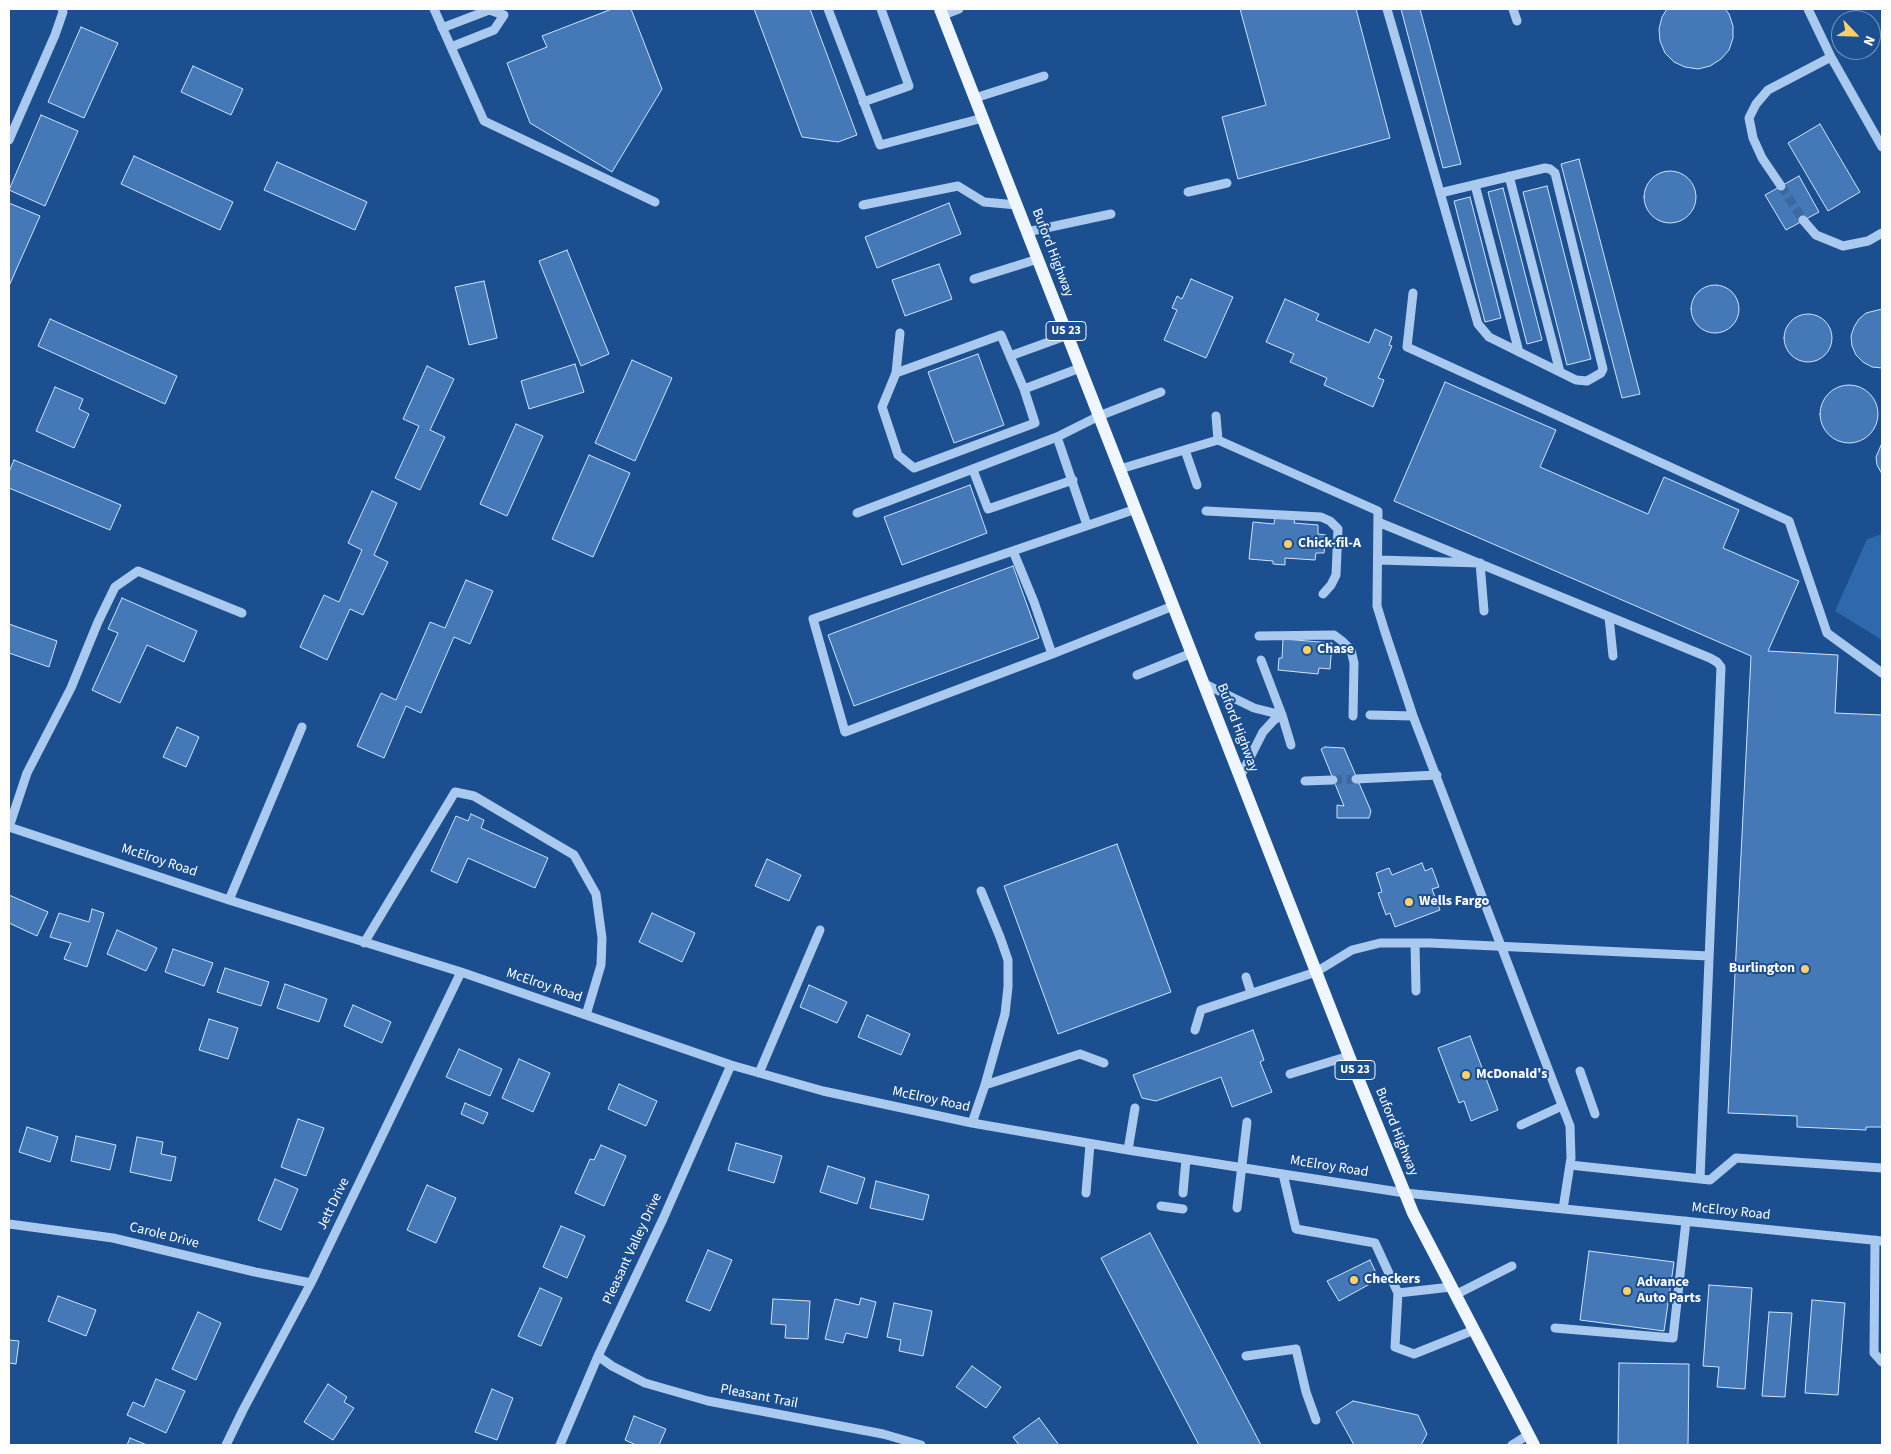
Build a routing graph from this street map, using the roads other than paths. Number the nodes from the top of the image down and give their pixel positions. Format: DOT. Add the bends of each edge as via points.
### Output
graph roads {
  1 [pos="62,9"];
  2 [pos="434,9"];
  3 [pos="828,9"];
  4 [pos="881,9"];
  5 [pos="959,9"];
  6 [pos="1387,9"];
  7 [pos="1513,9"];
  8 [pos="1808,9"];
  9 [pos="942,12"];
  10 [pos="1517,21"];
  11 [pos="442,28"];
  12 [pos="451,47"];
  13 [pos="1831,56"];
  14 [pos="1833,60"];
  15 [pos="1044,76"];
  16 [pos="975,98"];
  17 [pos="863,102"];
  18 [pos="983,118"];
  19 [pos="9,140"];
  20 [pos="1882,147"];
  21 [pos="1509,176"];
  22 [pos="1226,183"];
  23 [pos="1475,184"];
  24 [pos="1782,186"];
  25 [pos="1188,192"];
  26 [pos="1440,193"];
  27 [pos="655,202"];
  28 [pos="1017,205"];
  29 [pos="863,206"];
  30 [pos="1111,214"];
  31 [pos="1803,220"];
  32 [pos="1027,232"];
  33 [pos="1882,233"];
  34 [pos="1038,259"];
  35 [pos="974,279"];
  36 [pos="1413,293"];
  37 [pos="900,333"];
  38 [pos="1068,335"];
  39 [pos="1519,352"];
  40 [pos="1010,356"];
  41 [pos="1080,368"];
  42 [pos="1560,372"];
  43 [pos="896,373"];
  44 [pos="1024,389"];
  45 [pos="1161,392"];
  46 [pos="1099,416"];
  47 [pos="1216,416"];
  48 [pos="1057,437"];
  49 [pos="1218,440"];
  50 [pos="1185,450"];
  51 [pos="1120,469"];
  52 [pos="973,470"];
  53 [pos="1073,480"];
  54 [pos="1196,485"];
  55 [pos="1136,509"];
  56 [pos="1206,511"];
  57 [pos="857,513"];
  58 [pos="1378,522"];
  59 [pos="1088,525"];
  60 [pos="1013,550"];
  61 [pos="1378,560"];
  62 [pos="1480,563"];
  63 [pos="1323,594"];
  64 [pos="1173,606"];
  65 [pos="1484,611"];
  66 [pos="242,614"];
  67 [pos="1609,617"];
  68 [pos="1259,636"];
  69 [pos="1192,653"];
  70 [pos="1052,654"];
  71 [pos="1613,656"];
  72 [pos="1261,660"];
  73 [pos="1882,674"];
  74 [pos="1137,675"];
  75 [pos="1203,683"];
  76 [pos="1282,715"];
  77 [pos="1370,715"];
  78 [pos="1353,716"];
  79 [pos="1413,716"];
  80 [pos="302,727"];
  81 [pos="1291,745"];
  82 [pos="1437,775"];
  83 [pos="1240,777"];
  84 [pos="1356,779"];
  85 [pos="1333,780"];
  86 [pos="1305,781"];
  87 [pos="9,827"];
  88 [pos="980,892"];
  89 [pos="229,900"];
  90 [pos="820,930"];
  91 [pos="364,943"];
  92 [pos="1416,943"];
  93 [pos="1502,947"];
  94 [pos="1709,956"];
  95 [pos="461,972"];
  96 [pos="1316,972"];
  97 [pos="1246,977"];
  98 [pos="1416,991"];
  99 [pos="1251,993"];
  100 [pos="586,1015"];
  101 [pos="1195,1030"];
  102 [pos="1348,1056"];
  103 [pos="1104,1063"];
  104 [pos="731,1065"];
  105 [pos="1580,1071"];
  106 [pos="759,1073"];
  107 [pos="1290,1074"];
  108 [pos="985,1085"];
  109 [pos="1562,1106"];
  110 [pos="1136,1108"];
  111 [pos="1595,1114"];
  112 [pos="1247,1122"];
  113 [pos="972,1123"];
  114 [pos="1521,1125"];
  115 [pos="1090,1144"];
  116 [pos="1128,1150"];
  117 [pos="1186,1159"];
  118 [pos="1570,1165"];
  119 [pos="1241,1167"];
  120 [pos="1882,1168"];
  121 [pos="1283,1174"];
  122 [pos="1700,1179"];
  123 [pos="1086,1193"];
  124 [pos="1183,1193"];
  125 [pos="1405,1193"];
  126 [pos="1161,1206"];
  127 [pos="1236,1208"];
  128 [pos="1183,1209"];
  129 [pos="1563,1209"];
  130 [pos="1686,1221"];
  131 [pos="9,1224"];
  132 [pos="1879,1240"];
  133 [pos="1512,1266"];
  134 [pos="310,1283"];
  135 [pos="1453,1291"];
  136 [pos="1398,1293"];
  137 [pos="1555,1328"];
  138 [pos="1474,1330"];
  139 [pos="598,1356"];
  140 [pos="1246,1356"];
  141 [pos="1882,1362"];
  142 [pos="1316,1420"];
  143 [pos="1531,1440"];
  144 [pos="226,1445"];
  145 [pos="560,1445"];
  146 [pos="921,1445"];
  147 [pos="1512,1445"];
  1 -- 19 [label="street" via="55,35"];
  2 -- 11 [label="street"];
  3 -- 17 [label="street"];
  4 -- 17 [label="street" via="909,86"];
  5 -- 9 [label="street"];
  6 -- 26 [label="street"];
  7 -- 10 [label="street"];
  8 -- 13 [label="street"];
  9 -- 16 [label="main road, Buford Highway / US 23"];
  11 -- 12 [label="street"];
  11 -- 12 [label="street" via="489,10 504,15 494,30"];
  12 -- 27 [label="street" via="484,121"];
  13 -- 24 [label="street" via="1768,90 1749,118 1762,158"];
  14 -- 20 [label="street"];
  15 -- 16 [label="street"];
  16 -- 18 [label="main road, Buford Highway / US 23"];
  17 -- 18 [label="street" via="880,145"];
  18 -- 28 [label="main road, Buford Highway / US 23"];
  21 -- 23 [label="street"];
  21 -- 42 [label="street"];
  21 -- 42 [label="street" via="1545,168 1555,173 1603,369 1587,381 1576,380"];
  22 -- 25 [label="street"];
  23 -- 26 [label="street"];
  23 -- 39 [label="street"];
  26 -- 39 [label="street" via="1478,324 1489,336"];
  28 -- 29 [label="street" via="984,202 958,186"];
  28 -- 32 [label="main road, Buford Highway / US 23"];
  30 -- 32 [label="street"];
  31 -- 33 [label="street" via="1816,235 1843,246"];
  32 -- 34 [label="main road, Buford Highway / US 23"];
  34 -- 35 [label="street"];
  34 -- 38 [label="main road, Buford Highway / US 23"];
  36 -- 73 [label="street" via="1407,347 1789,521 1827,633"];
  37 -- 43 [label="street"];
  38 -- 40 [label="street"];
  38 -- 41 [label="main road, Buford Highway / US 23"];
  39 -- 42 [label="street"];
  40 -- 43 [label="street" via="1002,336"];
  40 -- 44 [label="street"];
  41 -- 44 [label="street"];
  41 -- 46 [label="main road, Buford Highway / US 23"];
  43 -- 44 [label="street" via="882,408 898,455 914,468 1035,423"];
  45 -- 46 [label="street"];
  46 -- 48 [label="street"];
  46 -- 51 [label="main road, Buford Highway / US 23"];
  47 -- 49 [label="street"];
  48 -- 52 [label="street"];
  48 -- 53 [label="street"];
  49 -- 50 [label="street"];
  49 -- 58 [label="street" via="1378,511"];
  50 -- 51 [label="street"];
  50 -- 54 [label="street"];
  51 -- 55 [label="main road, Buford Highway / US 23"];
  52 -- 53 [label="street" via="988,509"];
  52 -- 57 [label="street"];
  53 -- 59 [label="street"];
  55 -- 59 [label="street"];
  55 -- 64 [label="main road, Buford Highway / US 23"];
  56 -- 63 [label="street" via="1320,517 1330,521 1338,529 1336,575"];
  58 -- 61 [label="street"];
  58 -- 62 [label="street"];
  59 -- 60 [label="street"];
  60 -- 70 [label="street"];
  60 -- 70 [label="street" via="813,619 845,732"];
  61 -- 62 [label="street"];
  61 -- 79 [label="street" via="1377,606"];
  62 -- 65 [label="street"];
  62 -- 67 [label="street"];
  64 -- 69 [label="main road, Buford Highway / US 23"];
  64 -- 70 [label="street"];
  66 -- 87 [label="street" via="138,571 115,587 72,688 27,773"];
  67 -- 71 [label="street"];
  67 -- 94 [label="street" via="1710,658 1721,667"];
  68 -- 78 [label="street" via="1334,635 1342,641 1351,650 1354,663"];
  69 -- 74 [label="street"];
  69 -- 75 [label="main road, Buford Highway / US 23"];
  72 -- 76 [label="street"];
  75 -- 76 [label="street" via="1254,708"];
  75 -- 83 [label="main road, Buford Highway / US 23"];
  76 -- 81 [label="street"];
  76 -- 83 [label="street" via="1263,732"];
  77 -- 79 [label="street"];
  79 -- 82 [label="street"];
  80 -- 89 [label="street"];
  82 -- 84 [label="street"];
  82 -- 93 [label="street"];
  83 -- 96 [label="main road, Buford Highway / US 23"];
  85 -- 86 [label="street"];
  87 -- 89 [label="street, McElroy Road"];
  88 -- 108 [label="street" via="1008,960 1005,1014"];
  89 -- 91 [label="street, McElroy Road"];
  90 -- 106 [label="street"];
  91 -- 95 [label="street, McElroy Road"];
  91 -- 100 [label="street" via="455,792 474,796 574,855 596,894 602,938 601,965"];
  92 -- 93 [label="street"];
  92 -- 96 [label="street" via="1380,943 1352,950"];
  92 -- 98 [label="street"];
  93 -- 94 [label="street"];
  93 -- 109 [label="street"];
  94 -- 122 [label="street"];
  95 -- 100 [label="street, McElroy Road"];
  95 -- 134 [label="street, Jett Drive"];
  96 -- 99 [label="street"];
  96 -- 102 [label="main road, Buford Highway / US 23"];
  97 -- 99 [label="street"];
  99 -- 101 [label="street" via="1201,1010"];
  100 -- 104 [label="street, McElroy Road"];
  102 -- 107 [label="street"];
  102 -- 125 [label="main road, Buford Highway / US 23"];
  103 -- 108 [label="street" via="1080,1054"];
  104 -- 106 [label="street, McElroy Road"];
  104 -- 139 [label="street, Pleasant Valley Drive"];
  105 -- 111 [label="street"];
  106 -- 113 [label="street, McElroy Road" via="824,1091"];
  108 -- 113 [label="street"];
  109 -- 114 [label="street"];
  109 -- 118 [label="street" via="1570,1126"];
  110 -- 116 [label="street"];
  112 -- 119 [label="street"];
  113 -- 115 [label="street, McElroy Road"];
  115 -- 116 [label="street, McElroy Road"];
  115 -- 123 [label="street"];
  116 -- 117 [label="street, McElroy Road"];
  117 -- 119 [label="street, McElroy Road"];
  117 -- 124 [label="street"];
  118 -- 122 [label="street"];
  118 -- 129 [label="street"];
  119 -- 121 [label="street, McElroy Road"];
  119 -- 127 [label="street"];
  120 -- 122 [label="street" via="1736,1158 1710,1180"];
  121 -- 125 [label="street, McElroy Road"];
  121 -- 136 [label="street" via="1296,1229 1375,1243"];
  125 -- 129 [label="street, McElroy Road"];
  125 -- 135 [label="main road, Buford Highway / US 23"];
  126 -- 128 [label="street"];
  129 -- 130 [label="street, McElroy Road"];
  130 -- 132 [label="street, McElroy Road"];
  130 -- 137 [label="street" via="1674,1338"];
  131 -- 134 [label="street, Carole Drive" via="113,1238"];
  132 -- 141 [label="street" via="1874,1353"];
  133 -- 135 [label="street"];
  134 -- 144 [label="street, Jett Drive"];
  135 -- 136 [label="street"];
  135 -- 138 [label="main road, Buford Highway / US 23"];
  136 -- 138 [label="street" via="1395,1346 1414,1354"];
  138 -- 143 [label="main road, Buford Highway / US 23"];
  139 -- 145 [label="street, Pleasant Valley Drive"];
  139 -- 146 [label="street, Pleasant Trail" via="645,1383 708,1401 883,1434"];
  140 -- 142 [label="street" via="1296,1349"];
  143 -- 147 [label="street"];
}
